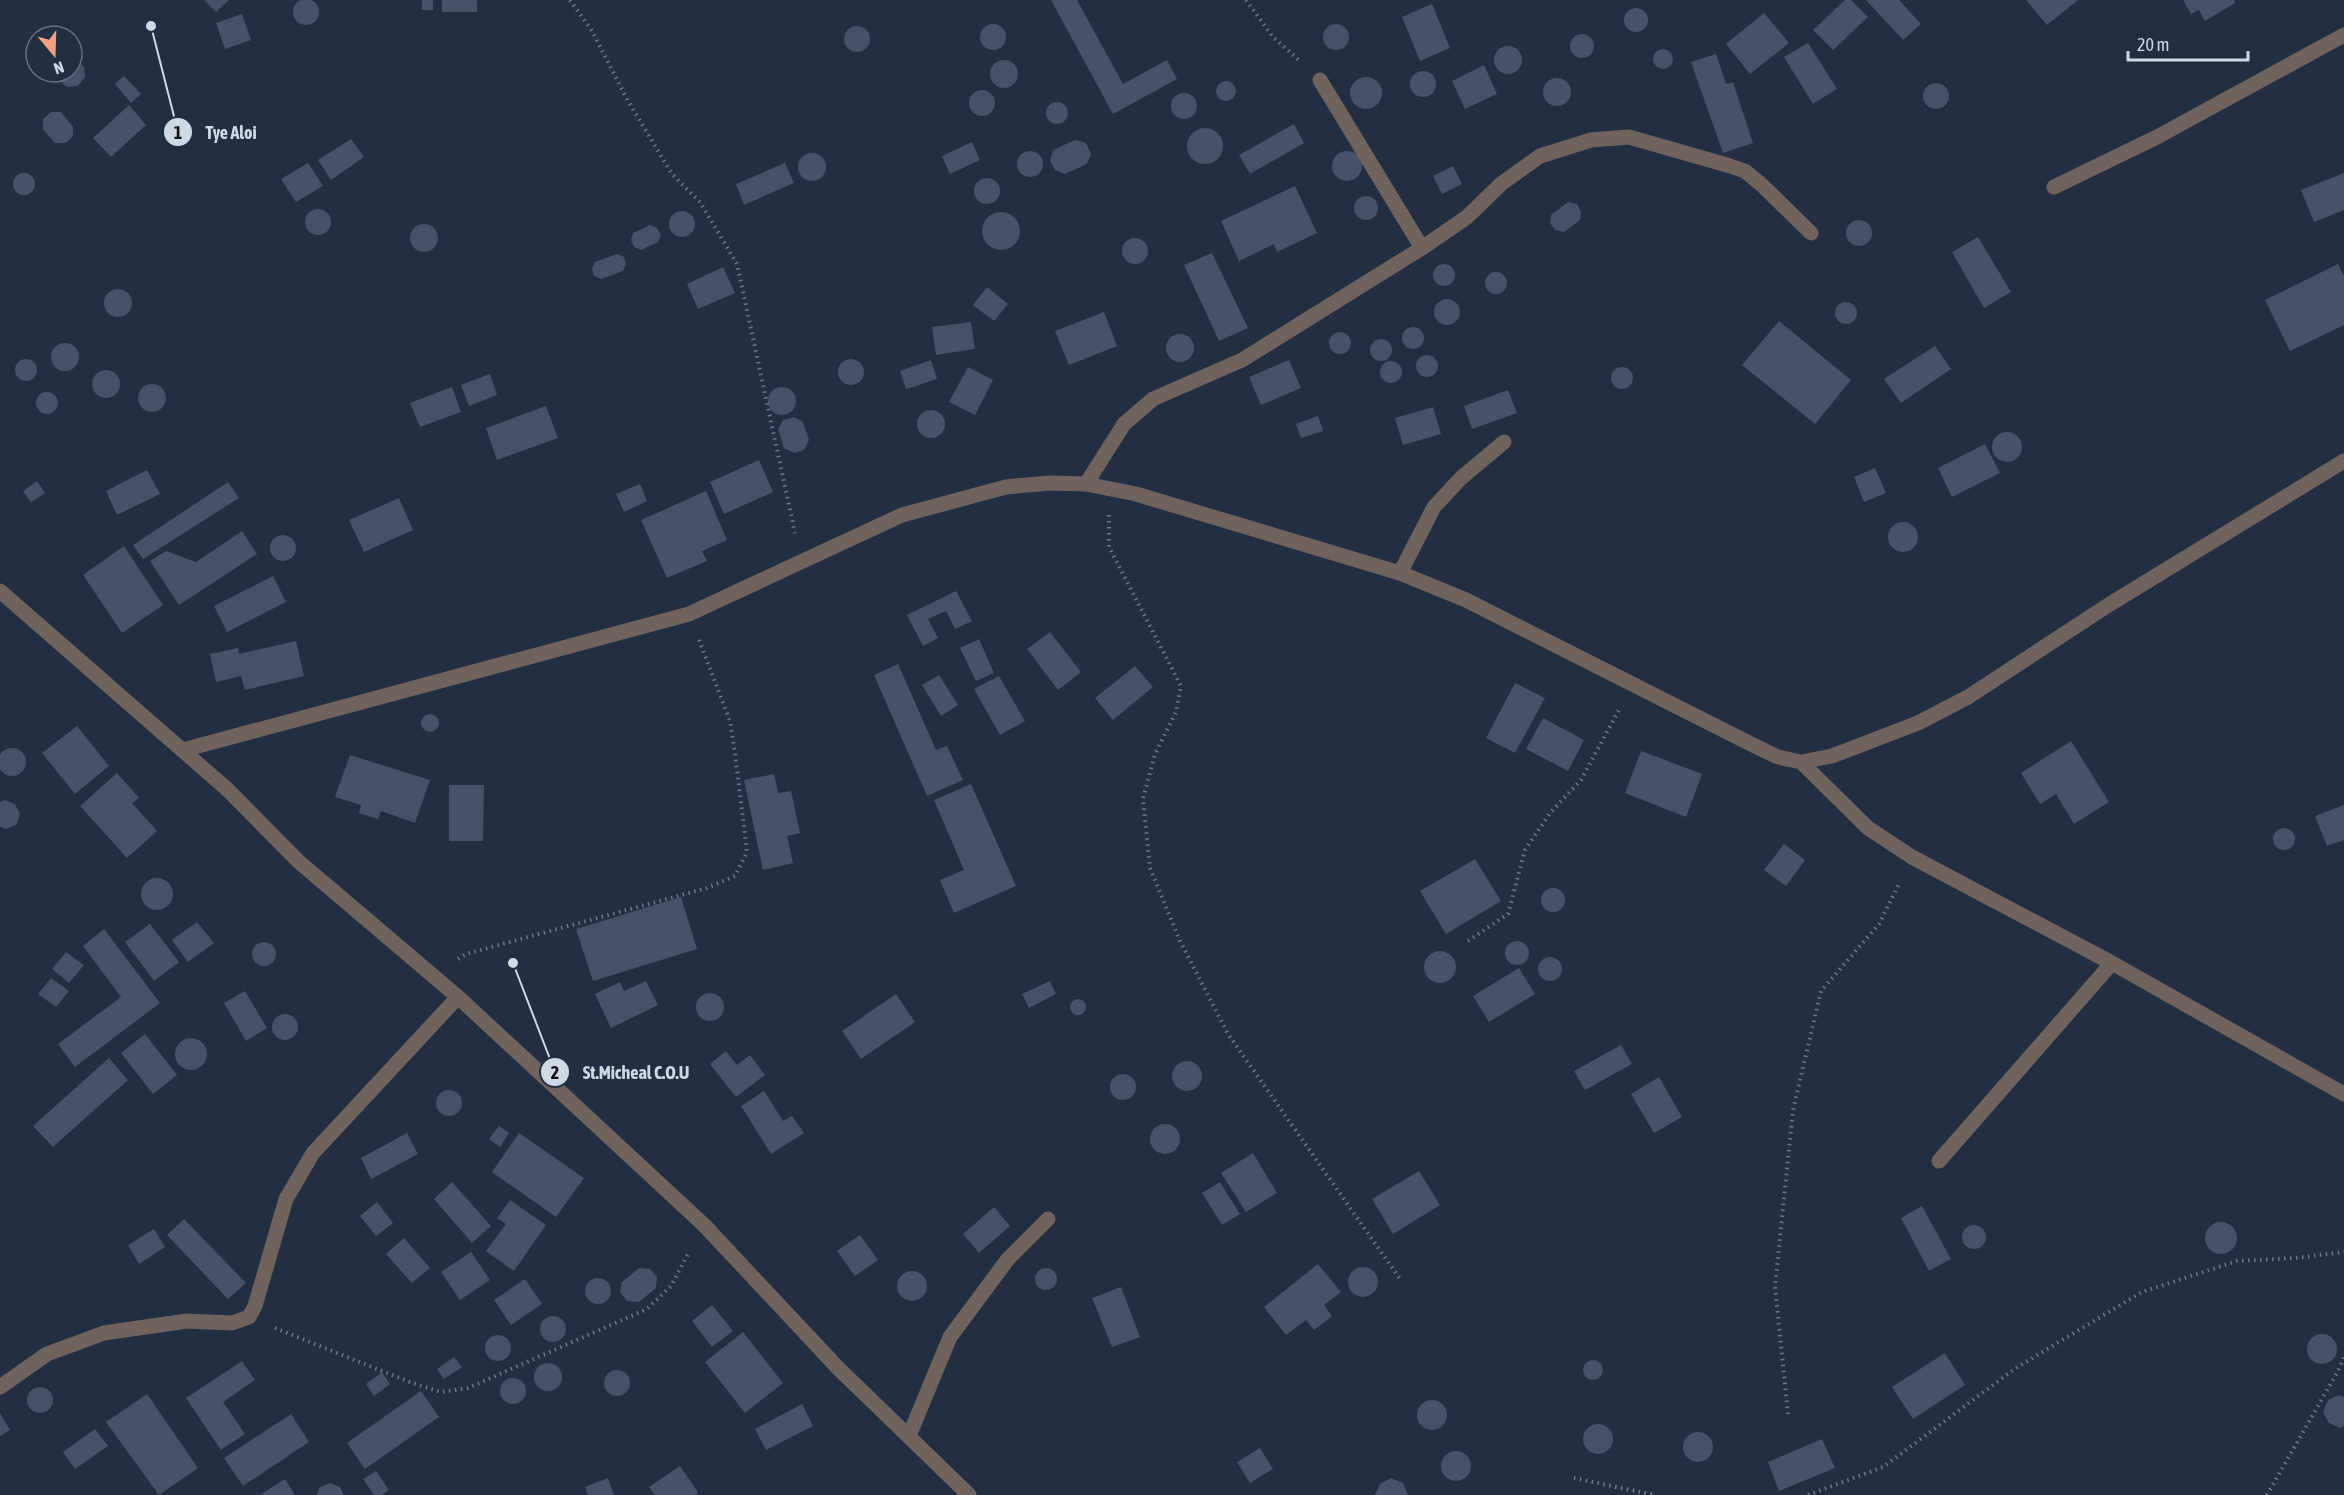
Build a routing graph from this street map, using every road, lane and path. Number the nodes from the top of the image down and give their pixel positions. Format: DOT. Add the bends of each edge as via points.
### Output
graph roads {
  1 [pos="570,0"];
  2 [pos="1246,0"];
  3 [pos="2344,34"];
  4 [pos="1320,80"];
  5 [pos="2054,187"];
  6 [pos="1811,232"];
  7 [pos="1422,248"];
  8 [pos="1504,442"];
  9 [pos="2344,461"];
  10 [pos="1086,484"];
  11 [pos="1109,488"];
  12 [pos="801,560"];
  13 [pos="1400,573"];
  14 [pos="0,591"];
  15 [pos="689,614"];
  16 [pos="1633,683"];
  17 [pos="183,750"];
  18 [pos="1801,762"];
  19 [pos="1912,858"];
  20 [pos="1468,941"];
  21 [pos="2112,963"];
  22 [pos="434,976"];
  23 [pos="458,997"];
  24 [pos="2344,1094"];
  25 [pos="1939,1161"];
  26 [pos="1048,1220"];
  27 [pos="704,1225"];
  28 [pos="2344,1252"];
  29 [pos="1400,1279"];
  30 [pos="249,1317"];
  31 [pos="2344,1357"];
  32 [pos="0,1387"];
  33 [pos="1788,1414"];
  34 [pos="909,1436"];
  35 [pos="1574,1478"];
  36 [pos="969,1495"];
  37 [pos="1654,1495"];
  38 [pos="1808,1495"];
  39 [pos="2267,1495"];
  1 -- 12 [label="path" via="592,31 672,174 700,202 737,264"];
  2 -- 4 [label="path" via="1273,37"];
  3 -- 5 [label="street" via="2157,137"];
  4 -- 7 [label="street"];
  6 -- 7 [label="street" via="1745,171 1629,137 1591,140 1540,156 1501,184 1467,217"];
  7 -- 10 [label="street" via="1242,360 1153,399 1124,424"];
  8 -- 13 [label="street" via="1434,507"];
  9 -- 18 [label="street" via="2110,604 1968,697 1876,740"];
  10 -- 11 [label="street"];
  10 -- 12 [label="street" via="1006,487 957,499 902,515"];
  11 -- 13 [label="street"];
  11 -- 29 [label="path" via="1109,547 1180,686 1176,712 1155,754 1143,799 1150,868 1180,942 1228,1034"];
  12 -- 15 [label="street"];
  13 -- 16 [label="street" via="1466,600"];
  14 -- 17 [label="street"];
  15 -- 17 [label="street"];
  15 -- 22 [label="path" via="730,721 747,852 735,876 707,888 466,954"];
  16 -- 18 [label="street" via="1769,753"];
  16 -- 20 [label="path" via="1581,780 1550,813 1525,850 1508,914"];
  17 -- 22 [label="street" via="298,861"];
  18 -- 19 [label="street" via="1868,828"];
  19 -- 21 [label="street"];
  19 -- 33 [label="path" via="1879,924 1821,992 1793,1110 1775,1287"];
  21 -- 24 [label="street"];
  21 -- 25 [label="street"];
  22 -- 23 [label="street"];
  23 -- 27 [label="street"];
  23 -- 30 [label="street" via="313,1153 286,1199"];
  26 -- 34 [label="street" via="1008,1259 950,1337"];
  27 -- 30 [label="path" via="671,1286 647,1309 468,1388 441,1392 412,1383"];
  27 -- 34 [label="street" via="838,1368"];
  28 -- 38 [label="path" via="2237,1261 2142,1292 2016,1368 1883,1467"];
  30 -- 32 [label="street" via="232,1323 187,1321 104,1333 46,1354"];
  31 -- 39 [label="path"];
  34 -- 36 [label="street"];
  35 -- 37 [label="path"];
}
